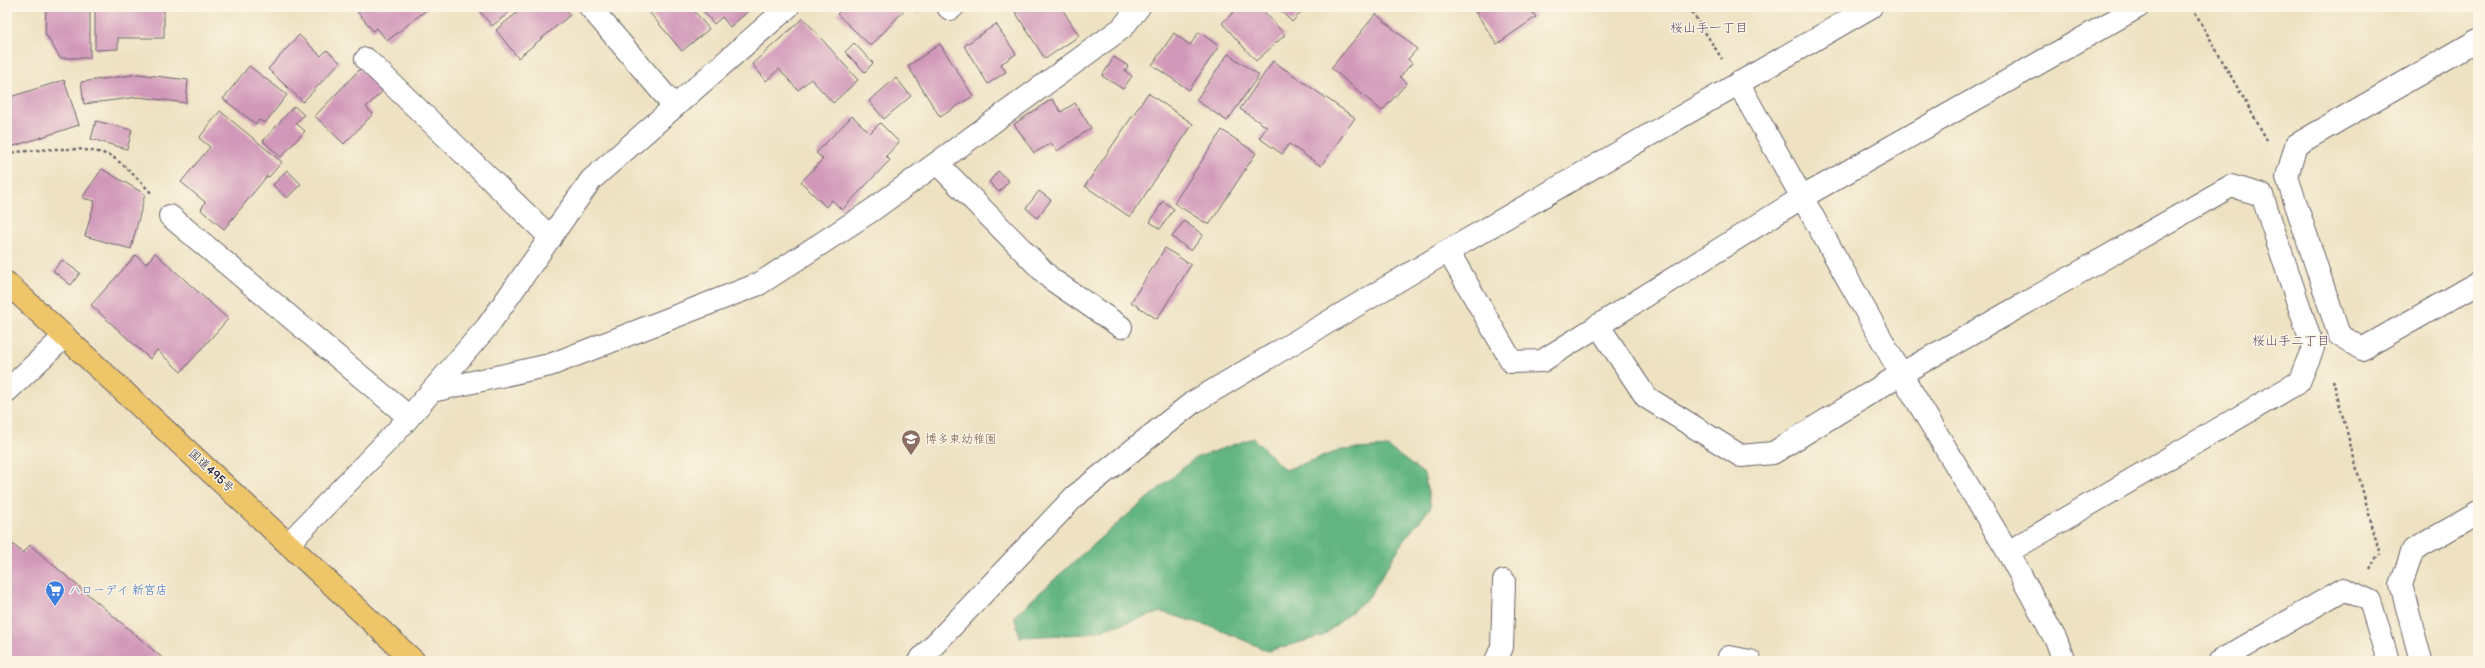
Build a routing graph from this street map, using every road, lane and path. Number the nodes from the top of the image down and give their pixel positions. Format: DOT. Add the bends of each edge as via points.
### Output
graph roads {
  1 [pos="590,7"];
  2 [pos="788,7"];
  3 [pos="948,7"];
  4 [pos="953,7"];
  5 [pos="1139,7"];
  6 [pos="1689,7"];
  7 [pos="1871,7"];
  8 [pos="2138,7"];
  9 [pos="2192,7"];
  10 [pos="2478,40"];
  11 [pos="366,59"];
  12 [pos="1738,83"];
  13 [pos="674,106"];
  14 [pos="7,153"];
  15 [pos="2293,155"];
  16 [pos="937,163"];
  17 [pos="1801,198"];
  18 [pos="170,216"];
  19 [pos="550,238"];
  20 [pos="1448,251"];
  21 [pos="7,283"];
  22 [pos="2478,283"];
  23 [pos="1598,325"];
  24 [pos="1121,328"];
  25 [pos="65,336"];
  26 [pos="2349,341"];
  27 [pos="1901,374"];
  28 [pos="7,391"];
  29 [pos="432,391"];
  30 [pos="409,417"];
  31 [pos="2478,513"];
  32 [pos="289,543"];
  33 [pos="2008,552"];
  34 [pos="2406,569"];
  35 [pos="1504,581"];
  36 [pos="414,661"];
  37 [pos="919,661"];
  38 [pos="1496,661"];
  39 [pos="1728,661"];
  40 [pos="1750,661"];
  41 [pos="2064,661"];
  42 [pos="2220,661"];
  43 [pos="2388,661"];
  44 [pos="2421,661"];
  1 -- 13 [label="street"];
  2 -- 13 [label="street"];
  3 -- 4 [label="street"];
  5 -- 16 [label="street" via="1122,28"];
  6 -- 12 [label="path"];
  7 -- 12 [label="street"];
  8 -- 17 [label="street"];
  9 -- 15 [label="path" via="2268,141"];
  10 -- 15 [label="street" via="2296,145"];
  11 -- 19 [label="street"];
  12 -- 17 [label="street"];
  12 -- 20 [label="street"];
  13 -- 19 [label="street" via="591,180"];
  14 -- 18 [label="path" via="80,150 107,154 139,179"];
  15 -- 26 [label="street" via="2287,177 2339,335"];
  16 -- 24 [label="street" via="1051,279"];
  16 -- 29 [label="street" via="840,232 759,284 550,365"];
  17 -- 23 [label="street"];
  17 -- 27 [label="street"];
  18 -- 30 [label="street"];
  19 -- 29 [label="street" via="487,327"];
  20 -- 23 [label="street" via="1512,362 1542,361"];
  20 -- 37 [label="street" via="1192,403 1076,496"];
  21 -- 25 [label="highway, 国道495号"];
  22 -- 26 [label="street" via="2362,350"];
  23 -- 27 [label="street" via="1646,397 1742,456 1773,453"];
  25 -- 28 [label="street"];
  25 -- 32 [label="highway, 国道495号"];
  26 -- 34 [label="path" via="2331,372 2378,554"];
  27 -- 33 [label="street"];
  27 -- 33 [label="street" via="2231,186 2262,195 2313,348 2298,382"];
  29 -- 30 [label="street"];
  30 -- 32 [label="street"];
  31 -- 34 [label="street" via="2413,550"];
  32 -- 36 [label="highway, 国道495号"];
  33 -- 41 [label="street" via="2057,642"];
  34 -- 44 [label="street" via="2401,585"];
  35 -- 38 [label="street" via="1502,647"];
  39 -- 40 [label="street" via="1729,657"];
  42 -- 43 [label="street" via="2344,588 2370,601"];
}
